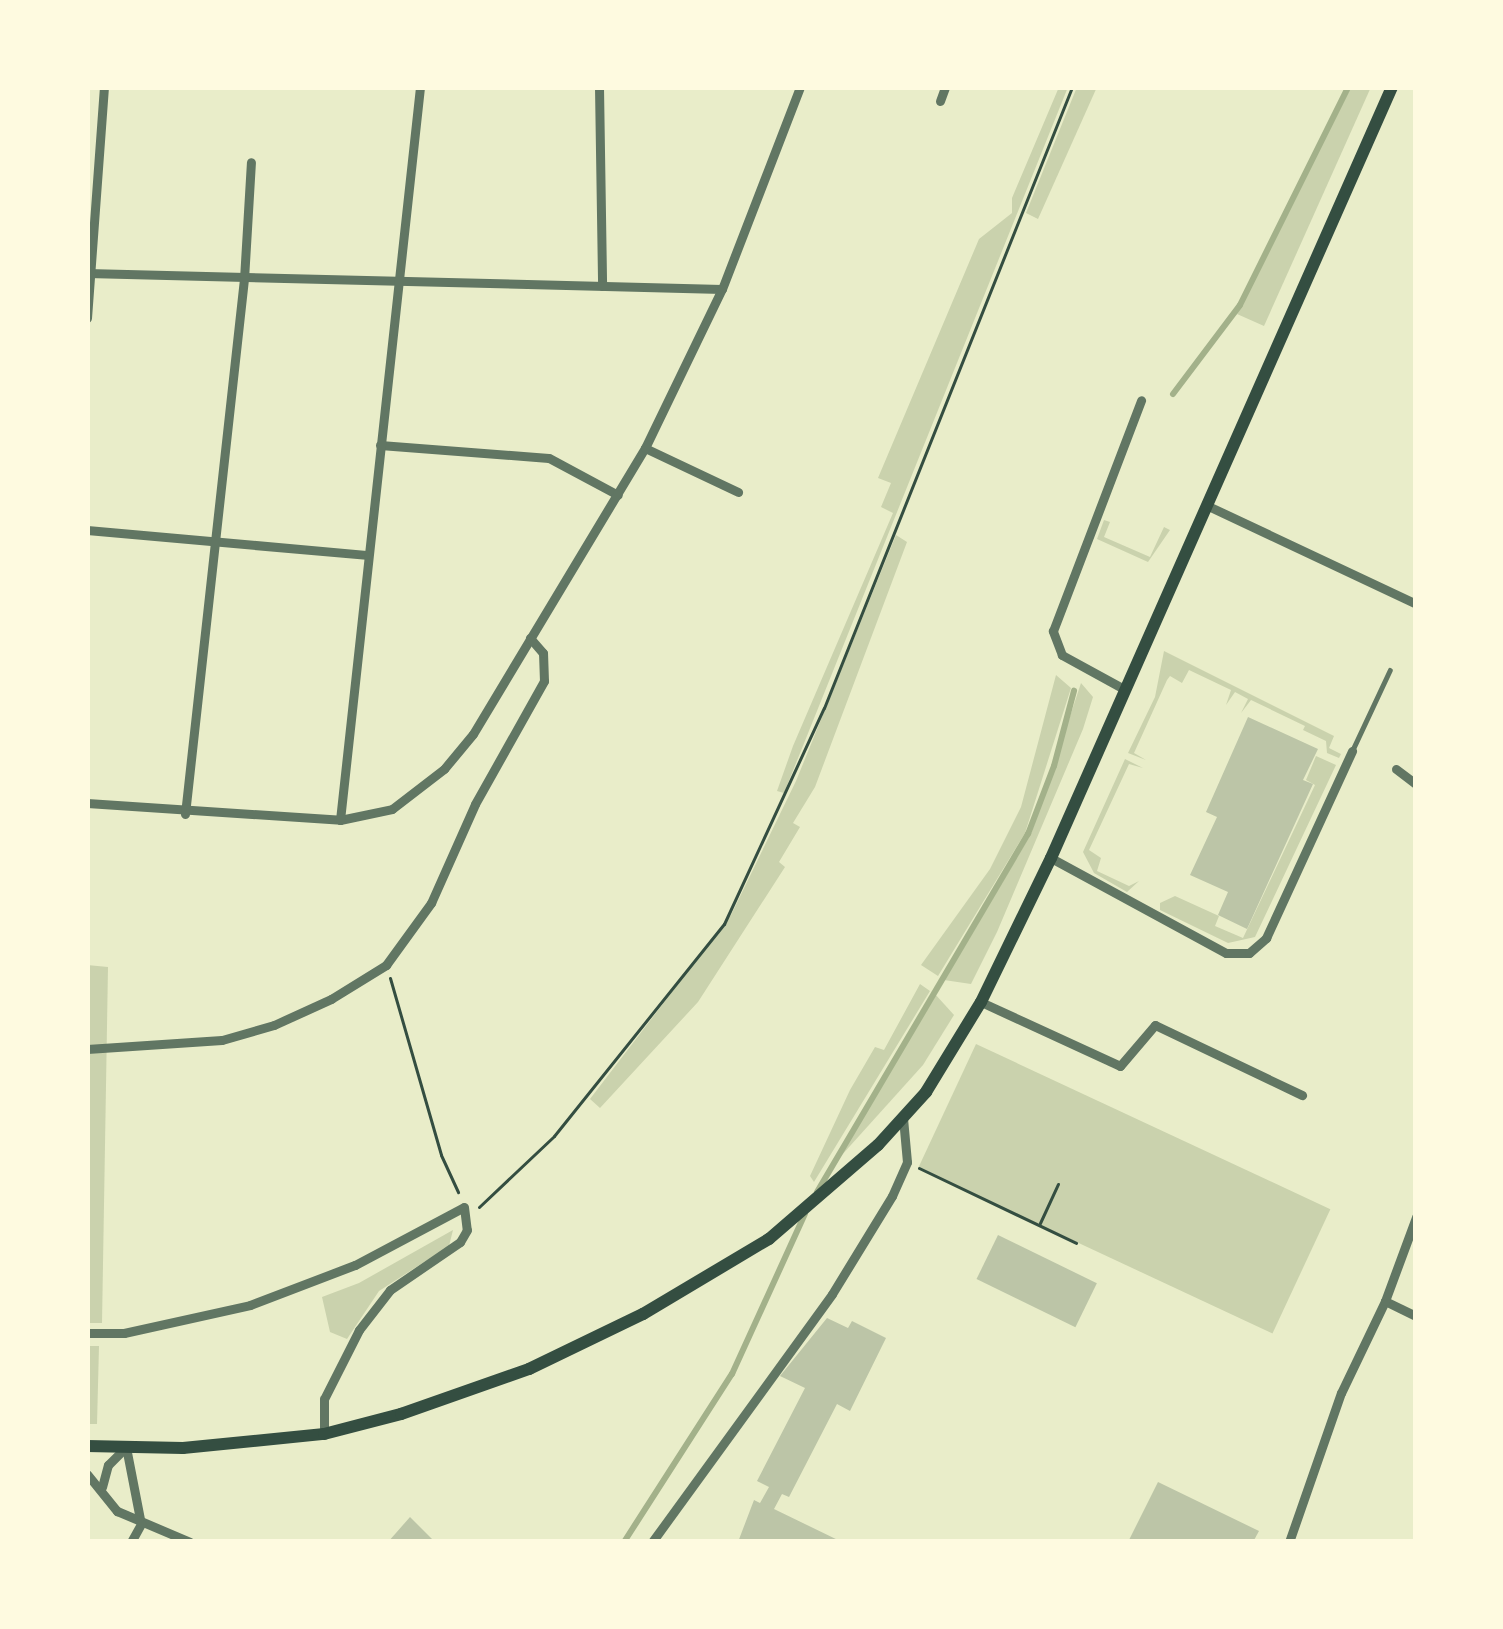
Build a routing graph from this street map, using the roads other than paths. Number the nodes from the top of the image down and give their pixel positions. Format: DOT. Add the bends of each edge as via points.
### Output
graph roads {
  1 [pos="104,87"];
  2 [pos="420,87"];
  3 [pos="599,87"];
  4 [pos="945,87"];
  5 [pos="1392,87"];
  6 [pos="798,88"];
  7 [pos="940,100"];
  8 [pos="250,162"];
  9 [pos="90,274"];
  10 [pos="244,279"];
  11 [pos="401,282"];
  12 [pos="602,286"];
  13 [pos="722,289"];
  14 [pos="87,318"];
  15 [pos="1141,400"];
  16 [pos="380,445"];
  17 [pos="645,448"];
  18 [pos="738,492"];
  19 [pos="619,495"];
  20 [pos="1206,505"];
  21 [pos="87,530"];
  22 [pos="215,544"];
  23 [pos="366,555"];
  24 [pos="1416,604"];
  25 [pos="530,638"];
  26 [pos="1390,670"];
  27 [pos="1124,689"];
  28 [pos="1352,751"];
  29 [pos="1396,769"];
  30 [pos="1416,784"];
  31 [pos="87,803"];
  32 [pos="185,814"];
  33 [pos="340,820"];
  34 [pos="1051,858"];
  35 [pos="981,1002"];
  36 [pos="87,1049"];
  37 [pos="1302,1095"];
  38 [pos="904,1118"];
  39 [pos="1416,1217"];
  40 [pos="1385,1301"];
  41 [pos="1416,1316"];
  42 [pos="87,1333"];
  43 [pos="324,1434"];
  44 [pos="87,1446"];
  45 [pos="125,1447"];
  46 [pos="87,1474"];
  47 [pos="102,1487"];
  48 [pos="141,1524"];
  49 [pos="131,1542"];
  50 [pos="190,1542"];
  51 [pos="652,1542"];
  52 [pos="1289,1542"];
  1 -- 9 [label="street"];
  2 -- 11 [label="street"];
  3 -- 12 [label="street"];
  4 -- 7 [label="street"];
  5 -- 20 [label="main road"];
  6 -- 13 [label="street"];
  8 -- 10 [label="street"];
  9 -- 10 [label="street"];
  9 -- 14 [label="street"];
  10 -- 11 [label="street"];
  10 -- 22 [label="street"];
  11 -- 12 [label="street"];
  11 -- 16 [label="street"];
  12 -- 13 [label="street"];
  13 -- 17 [label="street"];
  15 -- 27 [label="street" via="1053,632 1062,655"];
  16 -- 19 [label="street" via="549,458"];
  16 -- 23 [label="street"];
  17 -- 18 [label="street"];
  17 -- 19 [label="street"];
  19 -- 25 [label="street"];
  20 -- 24 [label="street"];
  20 -- 27 [label="main road"];
  21 -- 22 [label="street"];
  22 -- 23 [label="street"];
  22 -- 32 [label="street"];
  23 -- 33 [label="street"];
  25 -- 33 [label="street" via="444,769 392,808"];
  25 -- 36 [label="street" via="543,653 544,681 431,903 386,965 331,1000 222,1040"];
  26 -- 28 [label="lane"];
  27 -- 34 [label="main road"];
  28 -- 34 [label="street" via="1266,938 1249,953 1226,953"];
  29 -- 30 [label="street"];
  31 -- 32 [label="street"];
  32 -- 33 [label="street"];
  34 -- 35 [label="main road"];
  35 -- 37 [label="street" via="1120,1066 1155,1025"];
  35 -- 38 [label="main road"];
  38 -- 43 [label="main road" via="769,1239 643,1314 529,1369"];
  38 -- 51 [label="street" via="907,1162 892,1196 832,1294"];
  39 -- 40 [label="street"];
  40 -- 41 [label="street"];
  40 -- 52 [label="street"];
  42 -- 43 [label="street" via="124,1333 250,1305 466,1211 460,1242 390,1290 367,1318 324,1399"];
  43 -- 45 [label="main road"];
  44 -- 45 [label="main road"];
  45 -- 47 [label="street"];
  45 -- 48 [label="street"];
  46 -- 47 [label="street"];
  47 -- 48 [label="street" via="117,1511"];
  48 -- 49 [label="street"];
  48 -- 50 [label="street"];
}
